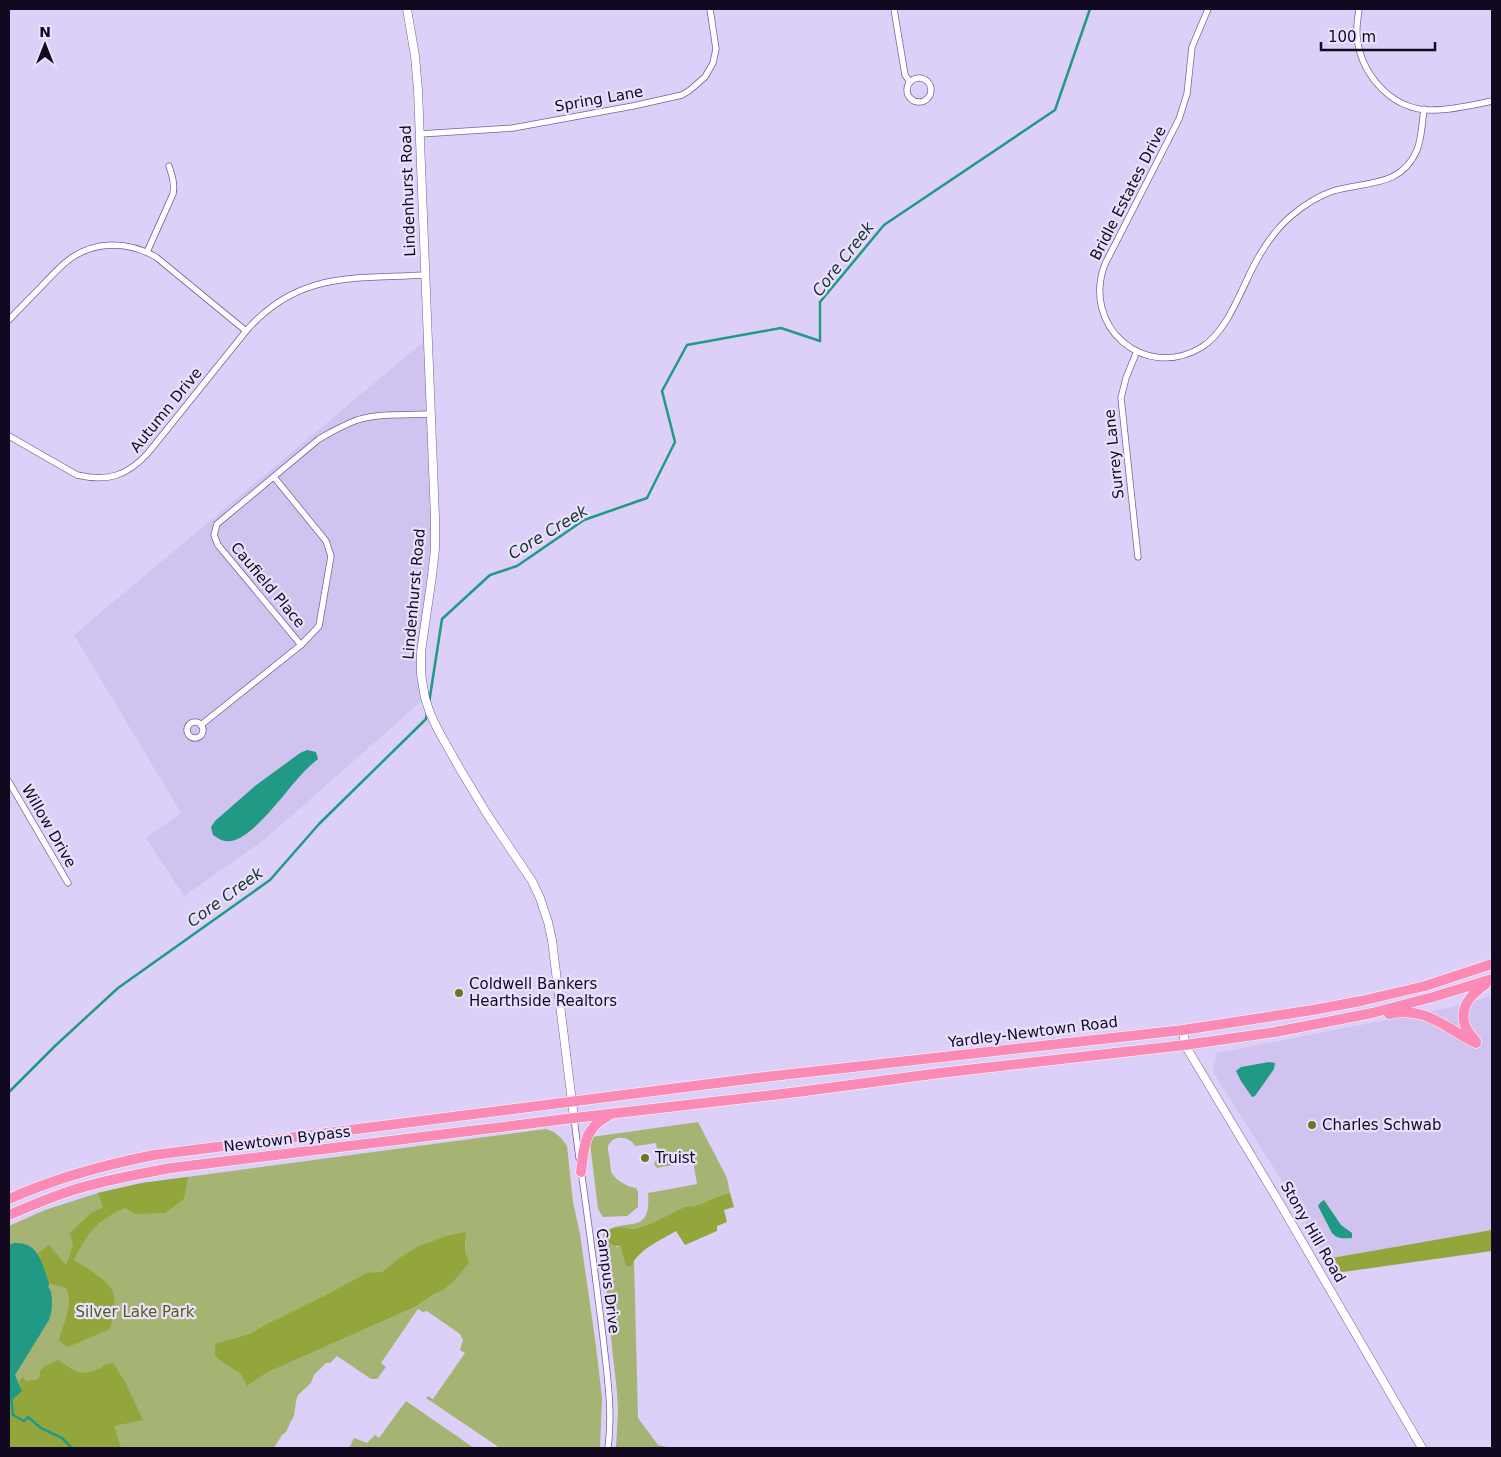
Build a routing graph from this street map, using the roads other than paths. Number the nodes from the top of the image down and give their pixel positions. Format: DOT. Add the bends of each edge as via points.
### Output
graph roads {
  1 [pos="407,9"];
  2 [pos="710,9"];
  3 [pos="894,9"];
  4 [pos="1208,9"];
  5 [pos="1359,9"];
  6 [pos="910,82"];
  7 [pos="1492,101"];
  8 [pos="1424,109"];
  9 [pos="420,134"];
  10 [pos="169,166"];
  11 [pos="147,252"];
  12 [pos="425,275"];
  13 [pos="9,320"];
  14 [pos="246,331"];
  15 [pos="1137,351"];
  16 [pos="430,414"];
  17 [pos="9,436"];
  18 [pos="274,477"];
  19 [pos="1138,557"];
  20 [pos="301,645"];
  21 [pos="201,725"];
  22 [pos="9,782"];
  23 [pos="68,883"];
  24 [pos="1492,964"];
  25 [pos="1492,979"];
  26 [pos="1310,1025"];
  27 [pos="1183,1030"];
  28 [pos="1185,1045"];
  29 [pos="572,1102"];
  30 [pos="613,1114"];
  31 [pos="574,1118"];
  32 [pos="581,1172"];
  33 [pos="9,1199"];
  34 [pos="9,1215"];
  35 [pos="608,1448"];
  36 [pos="1422,1448"];
  1 -- 9 [label="street, Lindenhurst Road" via="416,64"];
  2 -- 9 [label="street, Spring Lane" via="716,48 714,63 705,77 682,95 513,128"];
  3 -- 6 [label="street" via="905,75"];
  4 -- 15 [label="street, Bridle Estates Drive" via="1192,46 1187,94 1179,119 1101,274 1099,293 1105,318 1118,339"];
  5 -- 8 [label="street" via="1356,27 1359,50 1371,77 1398,101"];
  6 -- 6 [label="street" via="906,89 914,102 929,97 931,89 928,82 921,78"];
  7 -- 8 [label="street"];
  8 -- 15 [label="street, Bridle Estates Drive" via="1418,148 1408,165 1390,179 1326,194 1291,216 1257,258 1223,325 1207,343 1177,356"];
  9 -- 12 [label="street, Lindenhurst Road"];
  10 -- 11 [label="street" via="173,194"];
  11 -- 13 [label="street" via="120,245 92,247 79,252 58,268"];
  11 -- 14 [label="street"];
  12 -- 14 [label="street, Autumn Drive" via="344,279 307,287 276,302"];
  12 -- 16 [label="street, Lindenhurst Road"];
  14 -- 17 [label="street, Autumn Drive" via="148,453 121,474 101,478 77,474"];
  15 -- 19 [label="street, Surrey Lane" via="1121,398"];
  16 -- 18 [label="street, Caufield Place" via="357,420 319,440"];
  16 -- 29 [label="street, Lindenhurst Road" via="435,518 421,652 425,698 446,744 540,898 552,940"];
  18 -- 20 [label="street, Caufield Place" via="326,541 331,556 319,626"];
  18 -- 20 [label="street, Caufield Place" via="217,524 214,536"];
  20 -- 21 [label="street, Caufield Place"];
  22 -- 23 [label="street, Willow Drive"];
  24 -- 27 [label="highway, Yardley-Newtown Road" via="1426,986 1361,1000"];
  25 -- 26 [label="highway, Yardley-Newtown Road" via="1372,1013"];
  25 -- 26 [label="highway" via="1468,998 1463,1013 1466,1028 1476,1043 1416,1012 1397,1012 1337,1025"];
  26 -- 28 [label="highway, Yardley-Newtown Road"];
  27 -- 28 [label="street, Stony Hill Road"];
  27 -- 29 [label="highway, Yardley-Newtown Road"];
  28 -- 30 [label="highway, Yardley-Newtown Road"];
  28 -- 36 [label="street, Stony Hill Road"];
  29 -- 31 [label="street, Lindenhurst Road"];
  29 -- 33 [label="highway, Newtown Bypass" via="145,1157 104,1165 42,1184"];
  30 -- 31 [label="highway, Yardley-Newtown Road"];
  30 -- 32 [label="highway" via="594,1125 589,1132"];
  31 -- 32 [label="street, Campus Drive"];
  31 -- 34 [label="highway, Newtown Bypass" via="171,1168 74,1190"];
  32 -- 35 [label="street, Campus Drive" via="607,1370"];
}
